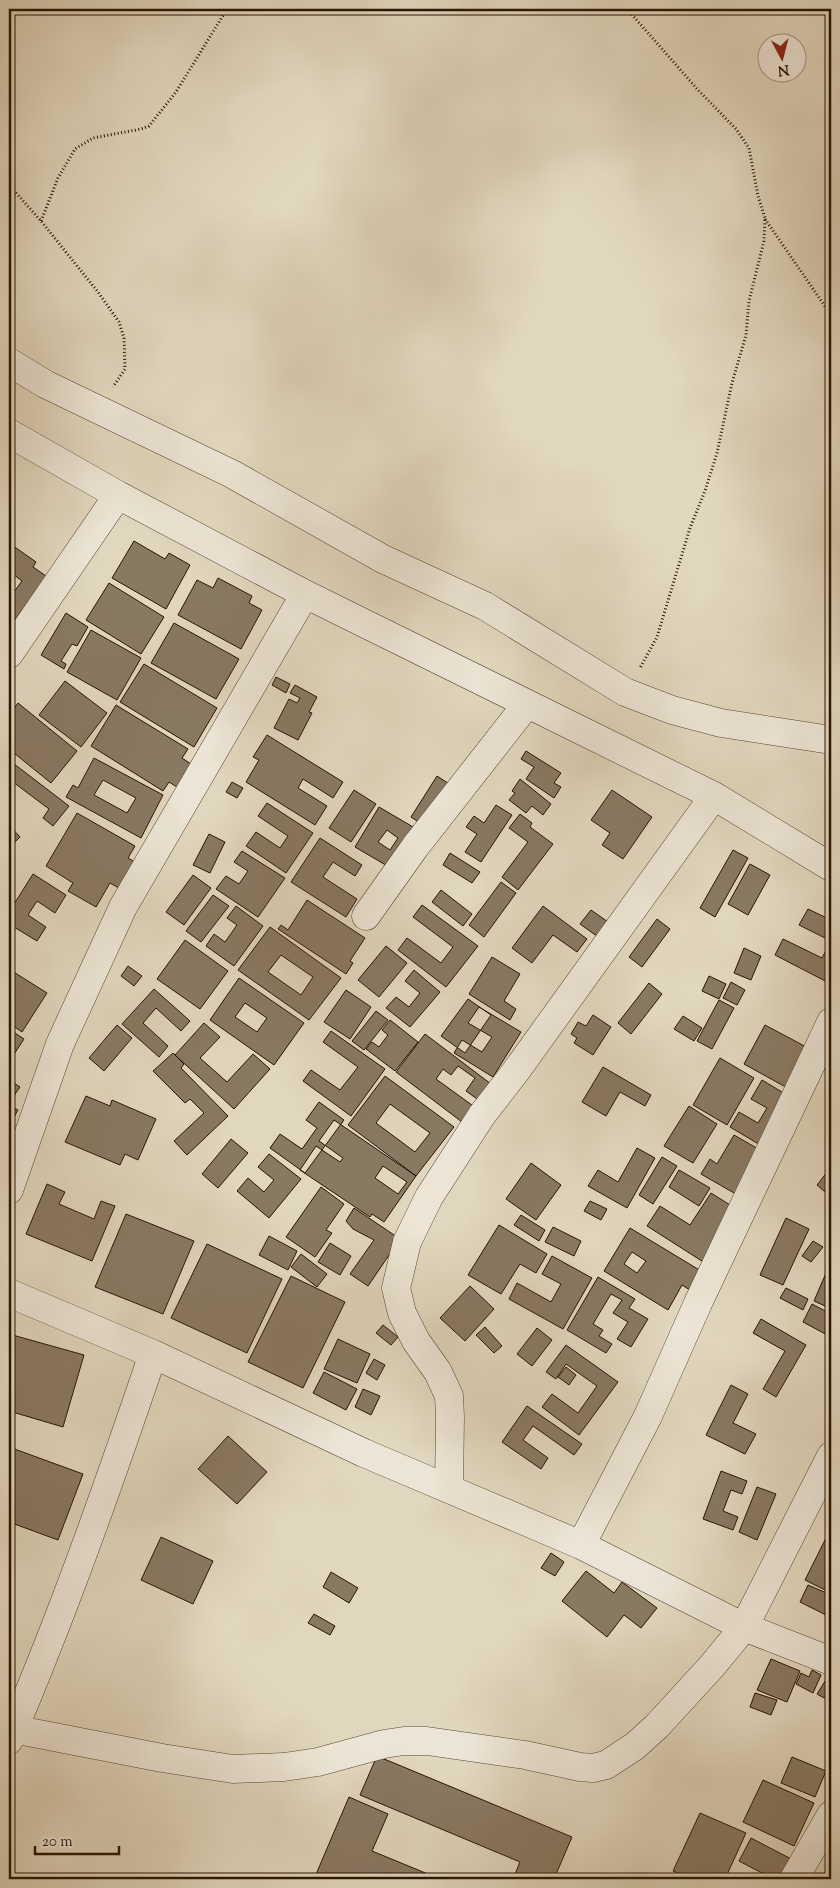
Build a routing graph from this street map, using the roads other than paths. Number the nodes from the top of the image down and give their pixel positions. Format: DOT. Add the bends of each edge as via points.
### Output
graph roads {
  1 [pos="9,362"];
  2 [pos="9,433"];
  3 [pos="118,495"];
  4 [pos="305,594"];
  5 [pos="9,654"];
  6 [pos="527,704"];
  7 [pos="831,740"];
  8 [pos="714,796"];
  9 [pos="831,867"];
  10 [pos="366,916"];
  11 [pos="831,1022"];
  12 [pos="9,1190"];
  13 [pos="9,1293"];
  14 [pos="153,1354"];
  15 [pos="831,1456"];
  16 [pos="449,1489"];
  17 [pos="581,1545"];
  18 [pos="744,1627"];
  19 [pos="831,1661"];
  20 [pos="11,1734"];
  21 [pos="831,1815"];
  22 [pos="794,1879"];
  1 -- 7 [label="street" via="44,384 232,474 383,559 485,606 625,692 672,710 721,723"];
  2 -- 3 [label="street"];
  3 -- 4 [label="street"];
  3 -- 5 [label="street"];
  4 -- 6 [label="street"];
  4 -- 12 [label="street" via="123,906 60,1044"];
  6 -- 8 [label="street"];
  6 -- 10 [label="street" via="415,847"];
  8 -- 9 [label="street"];
  8 -- 16 [label="street" via="482,1115 429,1197 407,1242 396,1288 402,1313 416,1342 438,1372 448,1396"];
  11 -- 17 [label="street" via="648,1416"];
  13 -- 14 [label="street"];
  14 -- 16 [label="street" via="364,1453"];
  14 -- 20 [label="street" via="111,1476"];
  15 -- 18 [label="street"];
  16 -- 17 [label="street"];
  17 -- 18 [label="street"];
  18 -- 19 [label="street"];
  18 -- 20 [label="street" via="657,1726 606,1766 593,1768 525,1755 404,1741 284,1768 233,1769"];
  21 -- 22 [label="street"];
}
